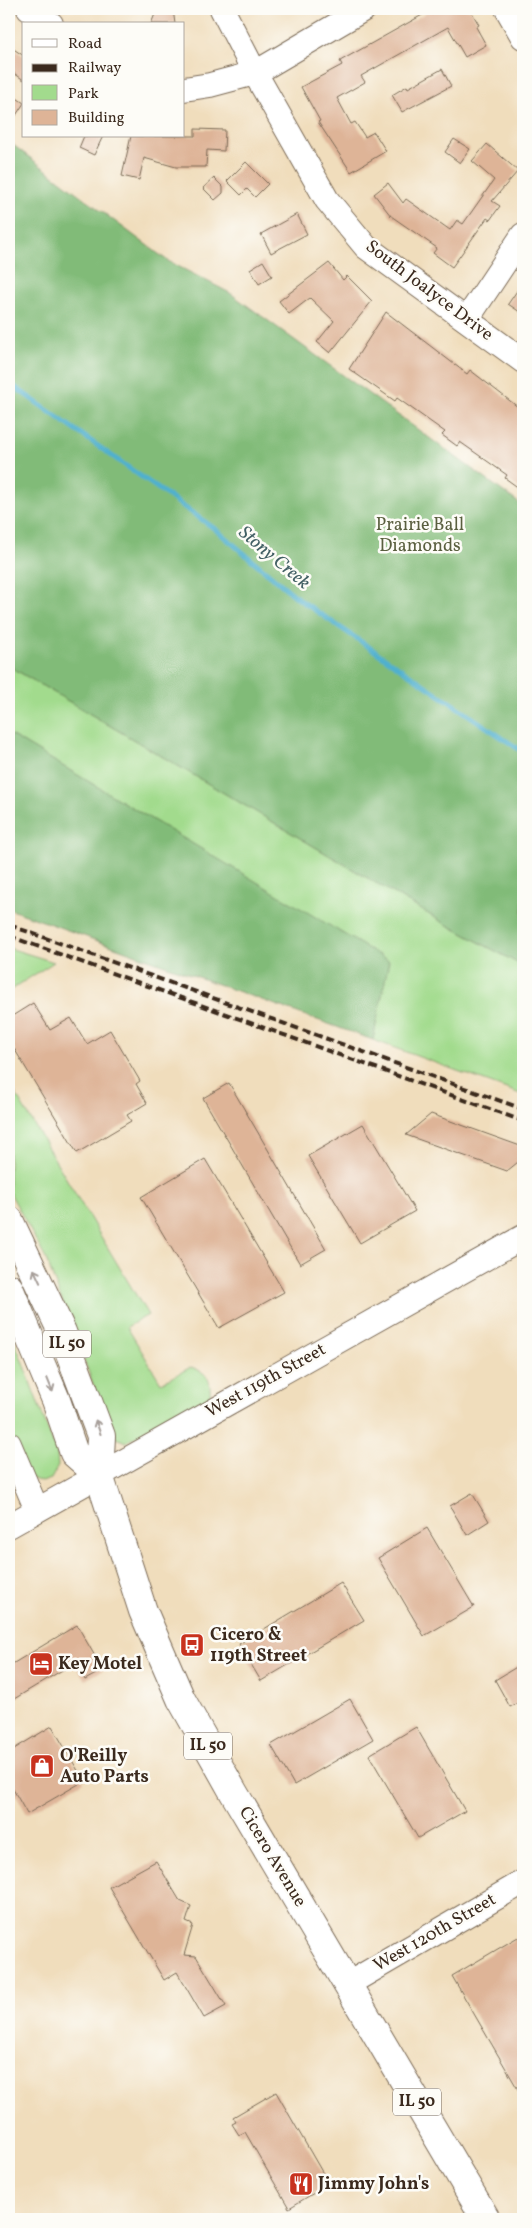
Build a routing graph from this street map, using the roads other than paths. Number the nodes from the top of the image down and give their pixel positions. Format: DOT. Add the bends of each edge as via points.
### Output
graph roads {
  1 [pos="29,9"];
  2 [pos="222,9"];
  3 [pos="364,9"];
  4 [pos="507,9"];
  5 [pos="48,22"];
  6 [pos="523,37"];
  7 [pos="255,73"];
  8 [pos="185,89"];
  9 [pos="523,235"];
  10 [pos="467,320"];
  11 [pos="523,361"];
  12 [pos="9,1220"];
  13 [pos="523,1237"];
  14 [pos="9,1288"];
  15 [pos="9,1444"];
  16 [pos="99,1475"];
  17 [pos="36,1510"];
  18 [pos="9,1526"];
  19 [pos="523,1882"];
  20 [pos="348,1984"];
  21 [pos="486,2219"];
  1 -- 5 [label="street"];
  2 -- 7 [label="street, South Joalyce Drive"];
  3 -- 7 [label="street"];
  4 -- 6 [label="street"];
  7 -- 8 [label="street" via="210,86"];
  7 -- 10 [label="street, South Joalyce Drive" via="327,200 366,247"];
  9 -- 10 [label="street"];
  10 -- 11 [label="street, South Joalyce Drive"];
  16 -- 12 [label="main road, Cicero Avenue / IL 50, one-way" via="101,1436 62,1332"];
  13 -- 16 [label="street, West 119th Street"];
  14 -- 16 [label="main road, IL 50, one-way" via="74,1453"];
  15 -- 17 [label="street"];
  16 -- 17 [label="street, West 119th Street"];
  16 -- 20 [label="main road, Cicero Avenue / IL 50" via="143,1611 181,1699"];
  17 -- 18 [label="street, West 119th Street"];
  19 -- 20 [label="street, West 120th Street"];
  20 -- 21 [label="main road, Cicero Avenue / IL 50"];
}
